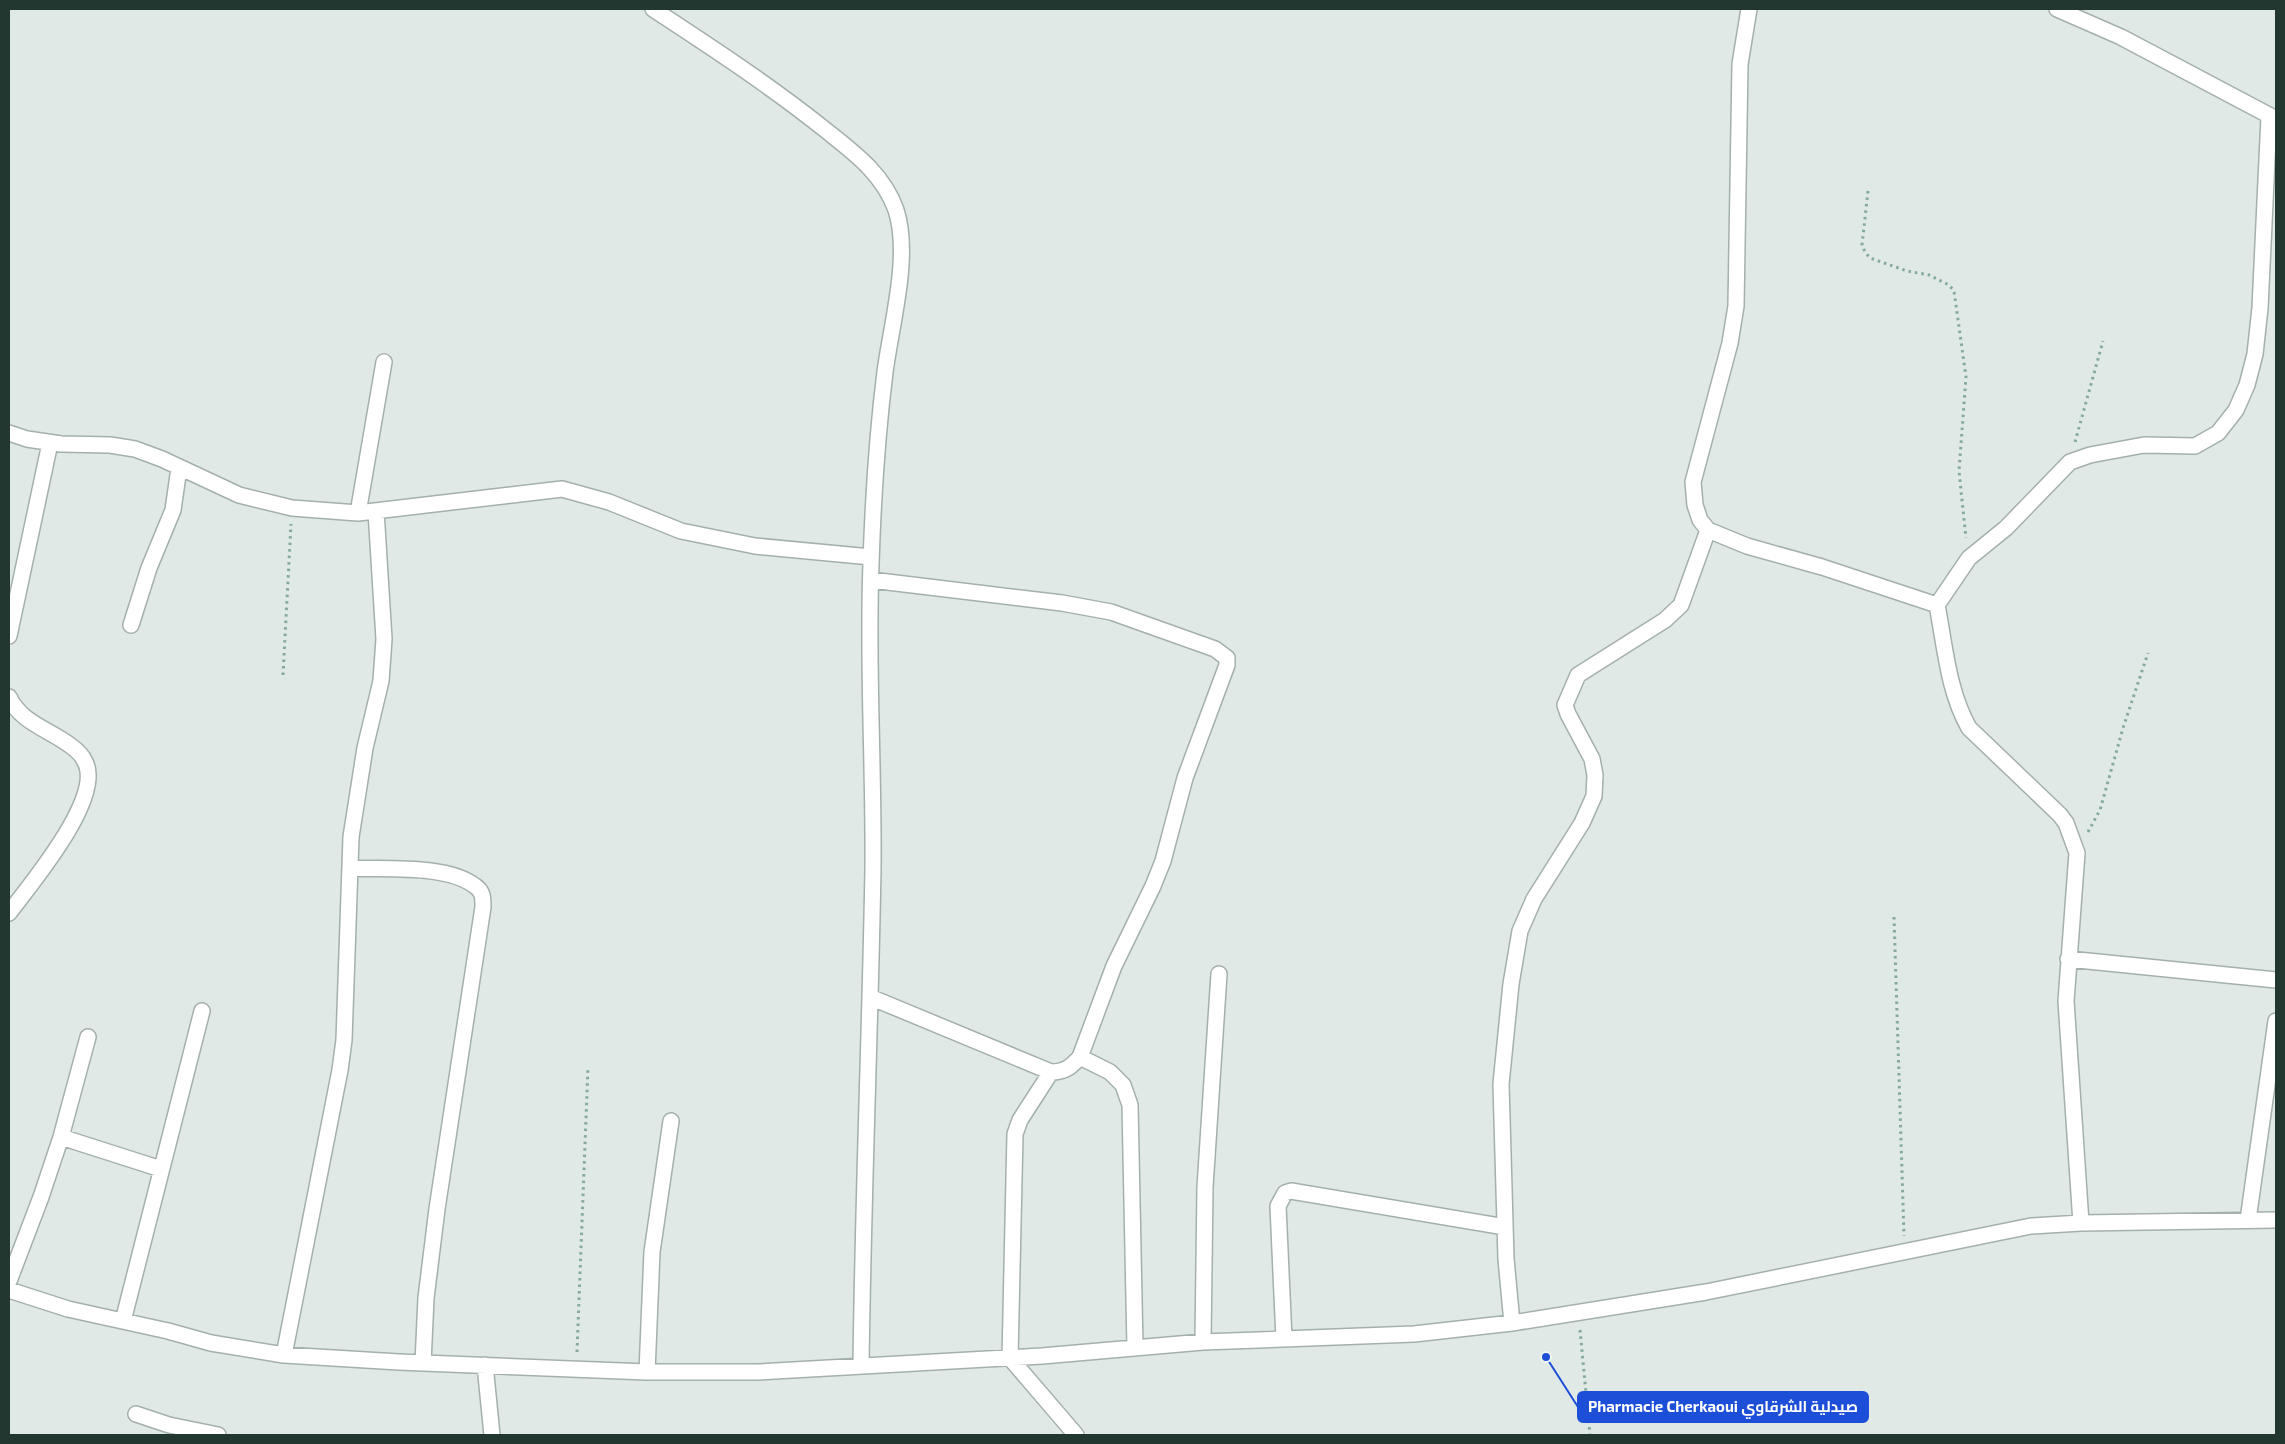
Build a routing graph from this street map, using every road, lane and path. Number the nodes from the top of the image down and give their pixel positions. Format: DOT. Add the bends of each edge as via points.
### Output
graph roads {
  1 [pos="654,9"];
  2 [pos="1749,9"];
  3 [pos="2057,9"];
  4 [pos="2273,118"];
  5 [pos="1868,191"];
  6 [pos="2103,341"];
  7 [pos="384,362"];
  8 [pos="9,433"];
  9 [pos="50,442"];
  10 [pos="2070,462"];
  11 [pos="179,468"];
  12 [pos="292,508"];
  13 [pos="376,511"];
  14 [pos="358,513"];
  15 [pos="1708,530"];
  16 [pos="871,557"];
  17 [pos="1969,558"];
  18 [pos="871,580"];
  19 [pos="1937,604"];
  20 [pos="131,625"];
  21 [pos="9,636"];
  22 [pos="2148,653"];
  23 [pos="283,675"];
  24 [pos="9,697"];
  25 [pos="2077,853"];
  26 [pos="350,868"];
  27 [pos="9,913"];
  28 [pos="1894,918"];
  29 [pos="2068,960"];
  30 [pos="1219,974"];
  31 [pos="2276,980"];
  32 [pos="870,997"];
  33 [pos="202,1011"];
  34 [pos="2276,1021"];
  35 [pos="88,1037"];
  36 [pos="1080,1057"];
  37 [pos="588,1067"];
  38 [pos="1051,1072"];
  39 [pos="671,1121"];
  40 [pos="61,1137"];
  41 [pos="161,1169"];
  42 [pos="2248,1220"];
  43 [pos="2276,1220"];
  44 [pos="2081,1222"];
  45 [pos="1505,1227"];
  46 [pos="1904,1251"];
  47 [pos="9,1281"];
  48 [pos="9,1290"];
  49 [pos="1579,1314"];
  50 [pos="123,1321"];
  51 [pos="1512,1324"];
  52 [pos="1284,1339"];
  53 [pos="1203,1342"];
  54 [pos="1135,1348"];
  55 [pos="284,1355"];
  56 [pos="1010,1358"];
  57 [pos="423,1363"];
  58 [pos="485,1365"];
  59 [pos="861,1366"];
  60 [pos="576,1369"];
  61 [pos="647,1372"];
  62 [pos="136,1414"];
  63 [pos="218,1435"];
  64 [pos="492,1435"];
  65 [pos="1076,1435"];
  66 [pos="1590,1435"];
  1 -- 16 [label="street" via="781,94 850,149 879,178 896,212 900,262 877,449"];
  2 -- 15 [label="street" via="1740,64 1736,306 1730,343 1693,482 1695,505"];
  3 -- 4 [label="street" via="2121,37"];
  4 -- 10 [label="street" via="2255,354 2236,410 2218,433 2195,446 2144,445"];
  5 -- 17 [label="path" via="1862,245 1870,258 1941,280 1954,291 1966,377 1959,471"];
  6 -- 10 [label="path"];
  7 -- 14 [label="street"];
  8 -- 9 [label="street"];
  9 -- 11 [label="street" via="135,449"];
  9 -- 21 [label="street"];
  10 -- 17 [label="street" via="2006,528"];
  11 -- 12 [label="street" via="239,495"];
  11 -- 20 [label="street" via="173,510 149,568"];
  12 -- 14 [label="street"];
  12 -- 23 [label="path"];
  13 -- 14 [label="street"];
  13 -- 16 [label="street" via="562,489 609,502 681,531 755,546"];
  13 -- 26 [label="street" via="383,605 381,681 359,782"];
  15 -- 19 [label="street" via="1747,546"];
  15 -- 45 [label="street" via="1681,605 1665,620 1578,675 1565,705 1592,759 1596,775 1594,796 1582,823 1534,899 1520,931 1501,1084"];
  16 -- 18 [label="street"];
  17 -- 19 [label="street"];
  18 -- 32 [label="street" via="873,870"];
  18 -- 36 [label="street" via="1112,612 1215,649 1227,658 1185,778 1163,861 1114,966"];
  19 -- 25 [label="street" via="1958,710 1969,728 2060,815"];
  22 -- 25 [label="path" via="2100,810"];
  24 -- 27 [label="street" via="14,709 71,746 85,761 88,774 76,816 62,843"];
  25 -- 29 [label="street"];
  26 -- 55 [label="street" via="344,1040 340,1070"];
  26 -- 57 [label="street" via="434,871 458,877 482,893 483,906 437,1208 426,1298"];
  28 -- 46 [label="path"];
  29 -- 31 [label="street"];
  29 -- 44 [label="street" via="2066,1001"];
  30 -- 53 [label="street" via="1205,1187"];
  32 -- 38 [label="street"];
  32 -- 59 [label="street"];
  33 -- 41 [label="street"];
  34 -- 42 [label="street"];
  35 -- 40 [label="street"];
  36 -- 38 [label="street" via="1071,1067"];
  36 -- 54 [label="street" via="1110,1072 1123,1084 1130,1105"];
  37 -- 60 [label="path"];
  38 -- 56 [label="street" via="1020,1120 1015,1134"];
  39 -- 61 [label="street" via="652,1252"];
  40 -- 41 [label="street"];
  40 -- 47 [label="street"];
  41 -- 50 [label="street"];
  42 -- 43 [label="street"];
  42 -- 44 [label="street"];
  44 -- 46 [label="street" via="2031,1226"];
  45 -- 51 [label="street"];
  45 -- 52 [label="street" via="1291,1192 1285,1194 1278,1206"];
  46 -- 49 [label="street" via="1706,1292"];
  48 -- 50 [label="street" via="68,1309"];
  49 -- 51 [label="street"];
  49 -- 66 [label="path"];
  50 -- 55 [label="street" via="211,1343"];
  51 -- 52 [label="street" via="1414,1334"];
  52 -- 53 [label="street"];
  53 -- 54 [label="street"];
  54 -- 56 [label="street"];
  55 -- 57 [label="street"];
  56 -- 59 [label="street"];
  56 -- 65 [label="street"];
  57 -- 58 [label="street"];
  58 -- 60 [label="street"];
  58 -- 64 [label="street"];
  59 -- 61 [label="street" via="758,1372"];
  60 -- 61 [label="street"];
  62 -- 63 [label="street"];
}
